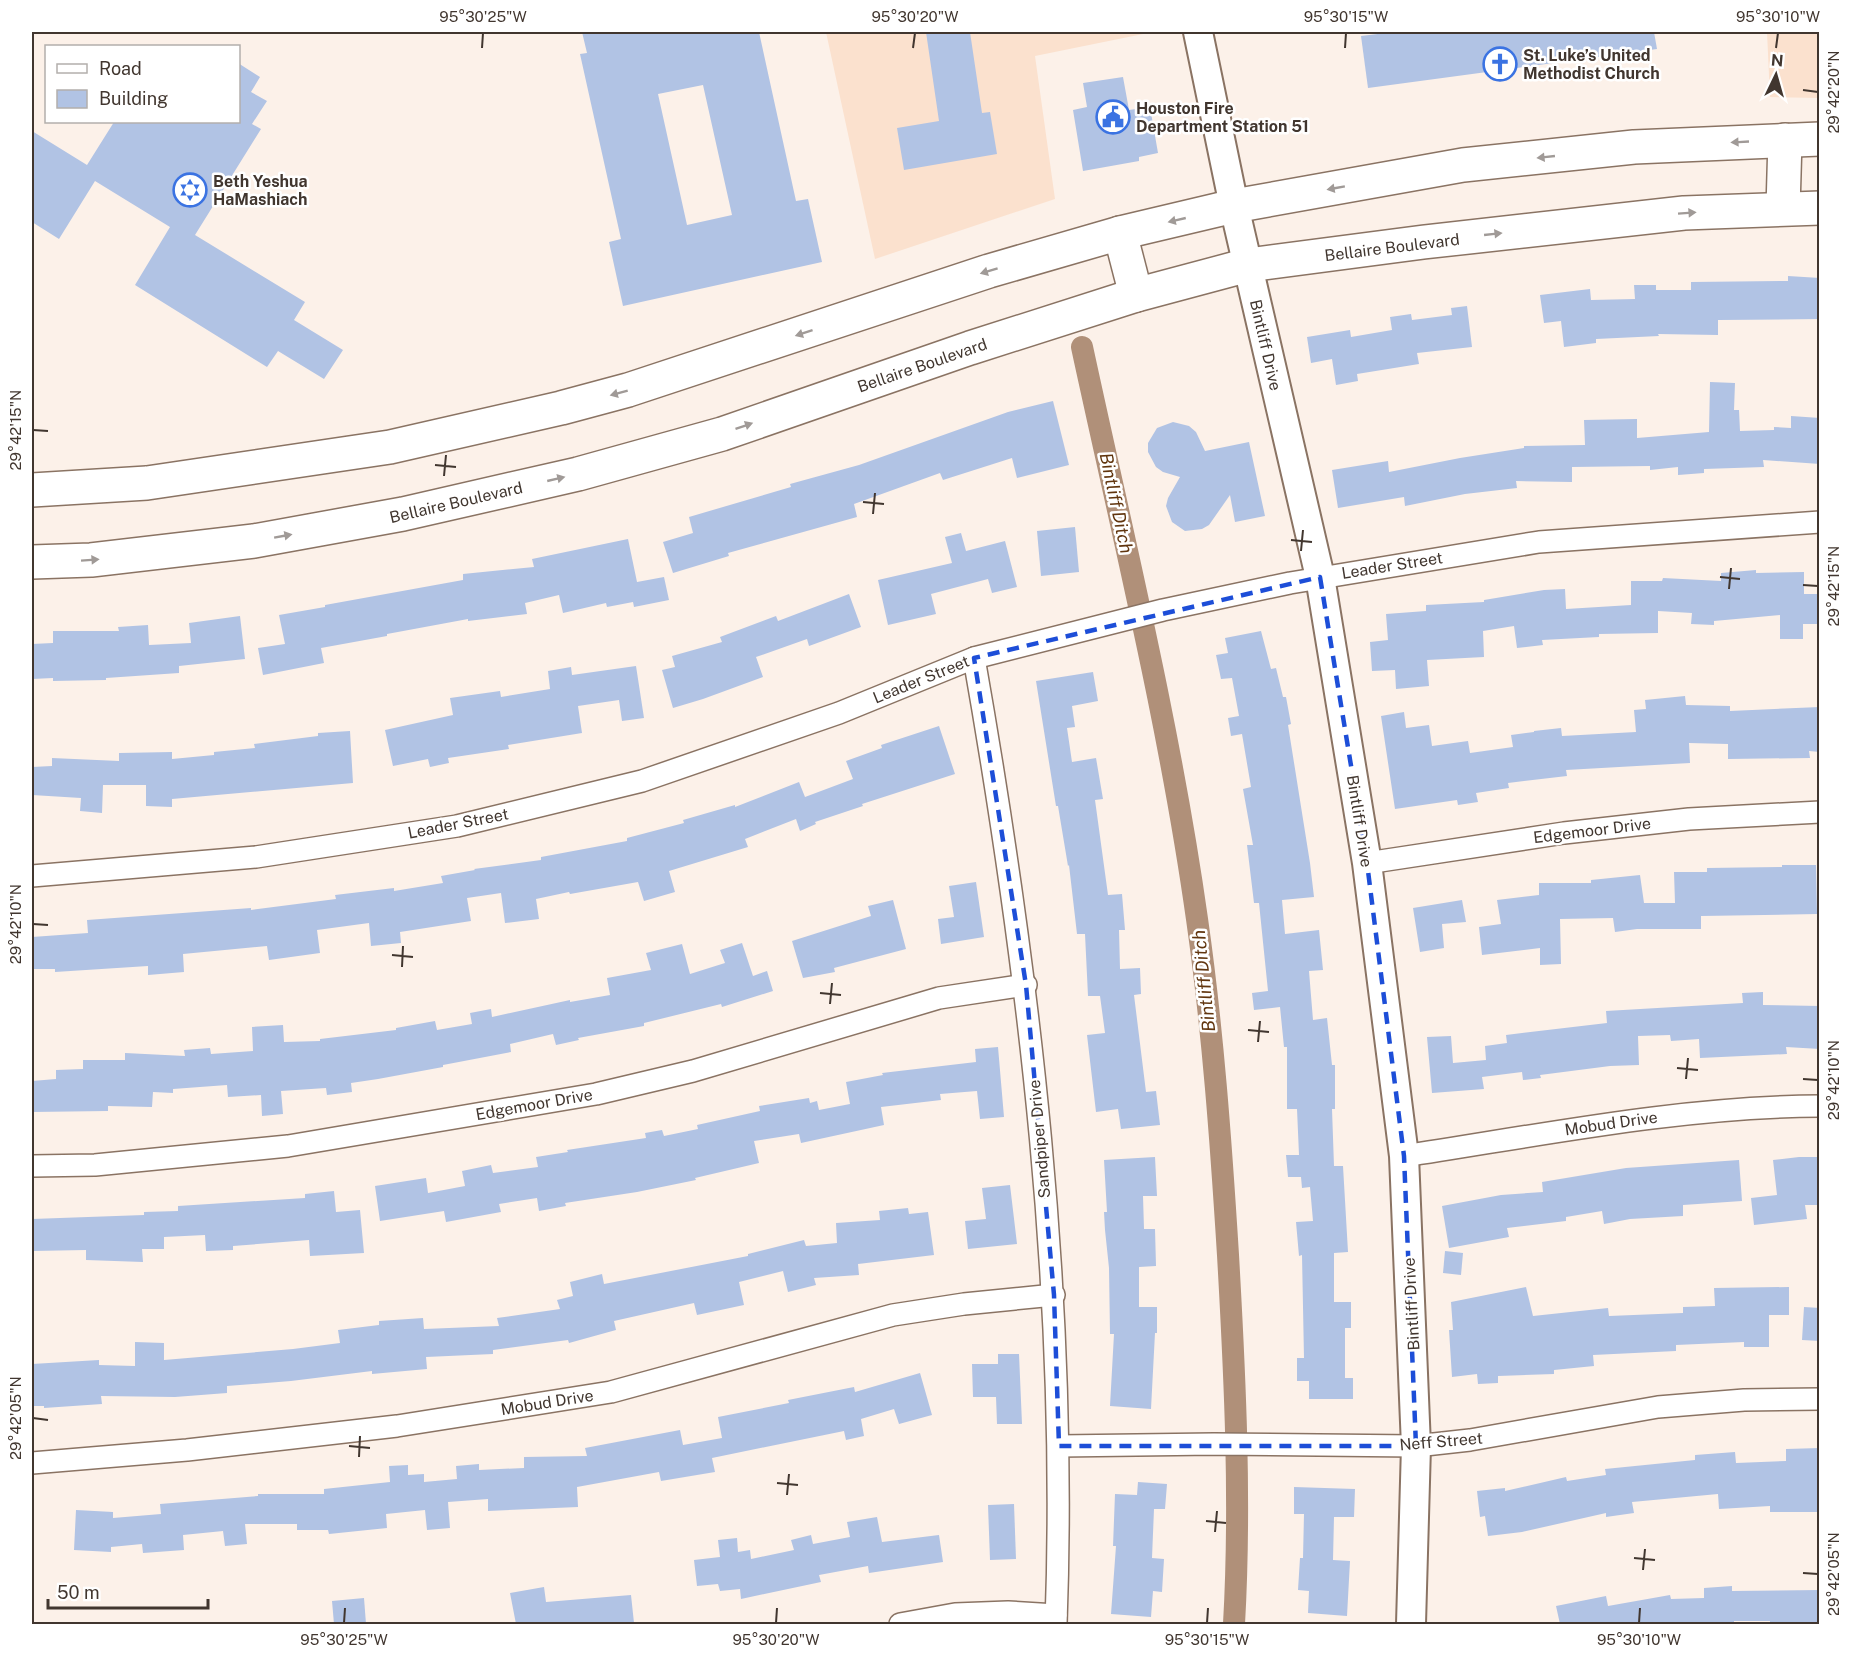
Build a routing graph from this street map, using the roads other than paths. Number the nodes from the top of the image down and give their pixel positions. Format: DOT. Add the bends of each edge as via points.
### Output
graph roads {
  1 [pos="1198,32"];
  2 [pos="1820,139"];
  3 [pos="1785,140"];
  4 [pos="1234,206"];
  5 [pos="1784,208"];
  6 [pos="1820,208"];
  7 [pos="1120,233"];
  8 [pos="1248,265"];
  9 [pos="1136,295"];
  10 [pos="32,490"];
  11 [pos="1820,522"];
  12 [pos="32,562"];
  13 [pos="1320,577"];
  14 [pos="974,658"];
  15 [pos="1820,812"];
  16 [pos="1367,863"];
  17 [pos="32,876"];
  18 [pos="1026,985"];
  19 [pos="1820,1106"];
  20 [pos="1404,1156"];
  21 [pos="32,1166"];
  22 [pos="1054,1295"];
  23 [pos="1820,1399"];
  24 [pos="1059,1446"];
  25 [pos="1416,1446"];
  26 [pos="32,1463"];
  27 [pos="1056,1620"];
  28 [pos="900,1624"];
  29 [pos="1411,1624"];
  1 -- 4 [label="street, Bintliff Drive"];
  2 -- 3 [label="main road"];
  3 -- 4 [label="main road, one-way" via="1634,147 1463,165"];
  3 -- 5 [label="main road"];
  4 -- 7 [label="main road, one-way"];
  4 -- 8 [label="street, Bintliff Drive"];
  5 -- 6 [label="main road, Bellaire Boulevard"];
  8 -- 5 [label="main road, Bellaire Boulevard, one-way" via="1684,213"];
  7 -- 9 [label="main road"];
  7 -- 10 [label="main road, one-way" via="561,408 378,449 147,483"];
  8 -- 9 [label="main road, Bellaire Boulevard"];
  8 -- 13 [label="street, Bintliff Drive"];
  12 -- 9 [label="main road, Bellaire Boulevard, one-way" via="91,560 254,541 403,514 578,474 722,434"];
  11 -- 13 [label="street, Leader Street" via="1539,542"];
  13 -- 14 [label="street, Leader Street" via="1163,610"];
  13 -- 16 [label="street, Bintliff Drive"];
  14 -- 17 [label="street, Leader Street" via="839,713 642,781 457,826 256,857"];
  14 -- 18 [label="street, Sandpiper Drive"];
  15 -- 16 [label="street, Edgemoor Drive" via="1689,819 1575,831"];
  16 -- 20 [label="street, Bintliff Drive"];
  18 -- 21 [label="street, Edgemoor Drive" via="939,998 693,1071 596,1094 288,1146 95,1165"];
  18 -- 22 [label="street, Sandpiper Drive"];
  19 -- 20 [label="street, Mobud Drive" via="1686,1113"];
  20 -- 25 [label="street, Bintliff Drive"];
  22 -- 24 [label="street, Sandpiper Drive"];
  22 -- 26 [label="street, Mobud Drive" via="893,1315 611,1392 397,1426"];
  23 -- 25 [label="street, Neff Street" via="1658,1407"];
  24 -- 25 [label="street, Neff Street"];
  24 -- 27 [label="street, Sandpiper Drive"];
  25 -- 29 [label="street, Bintliff Drive"];
  27 -- 28 [label="street" via="1008,1612 955,1614"];
}
